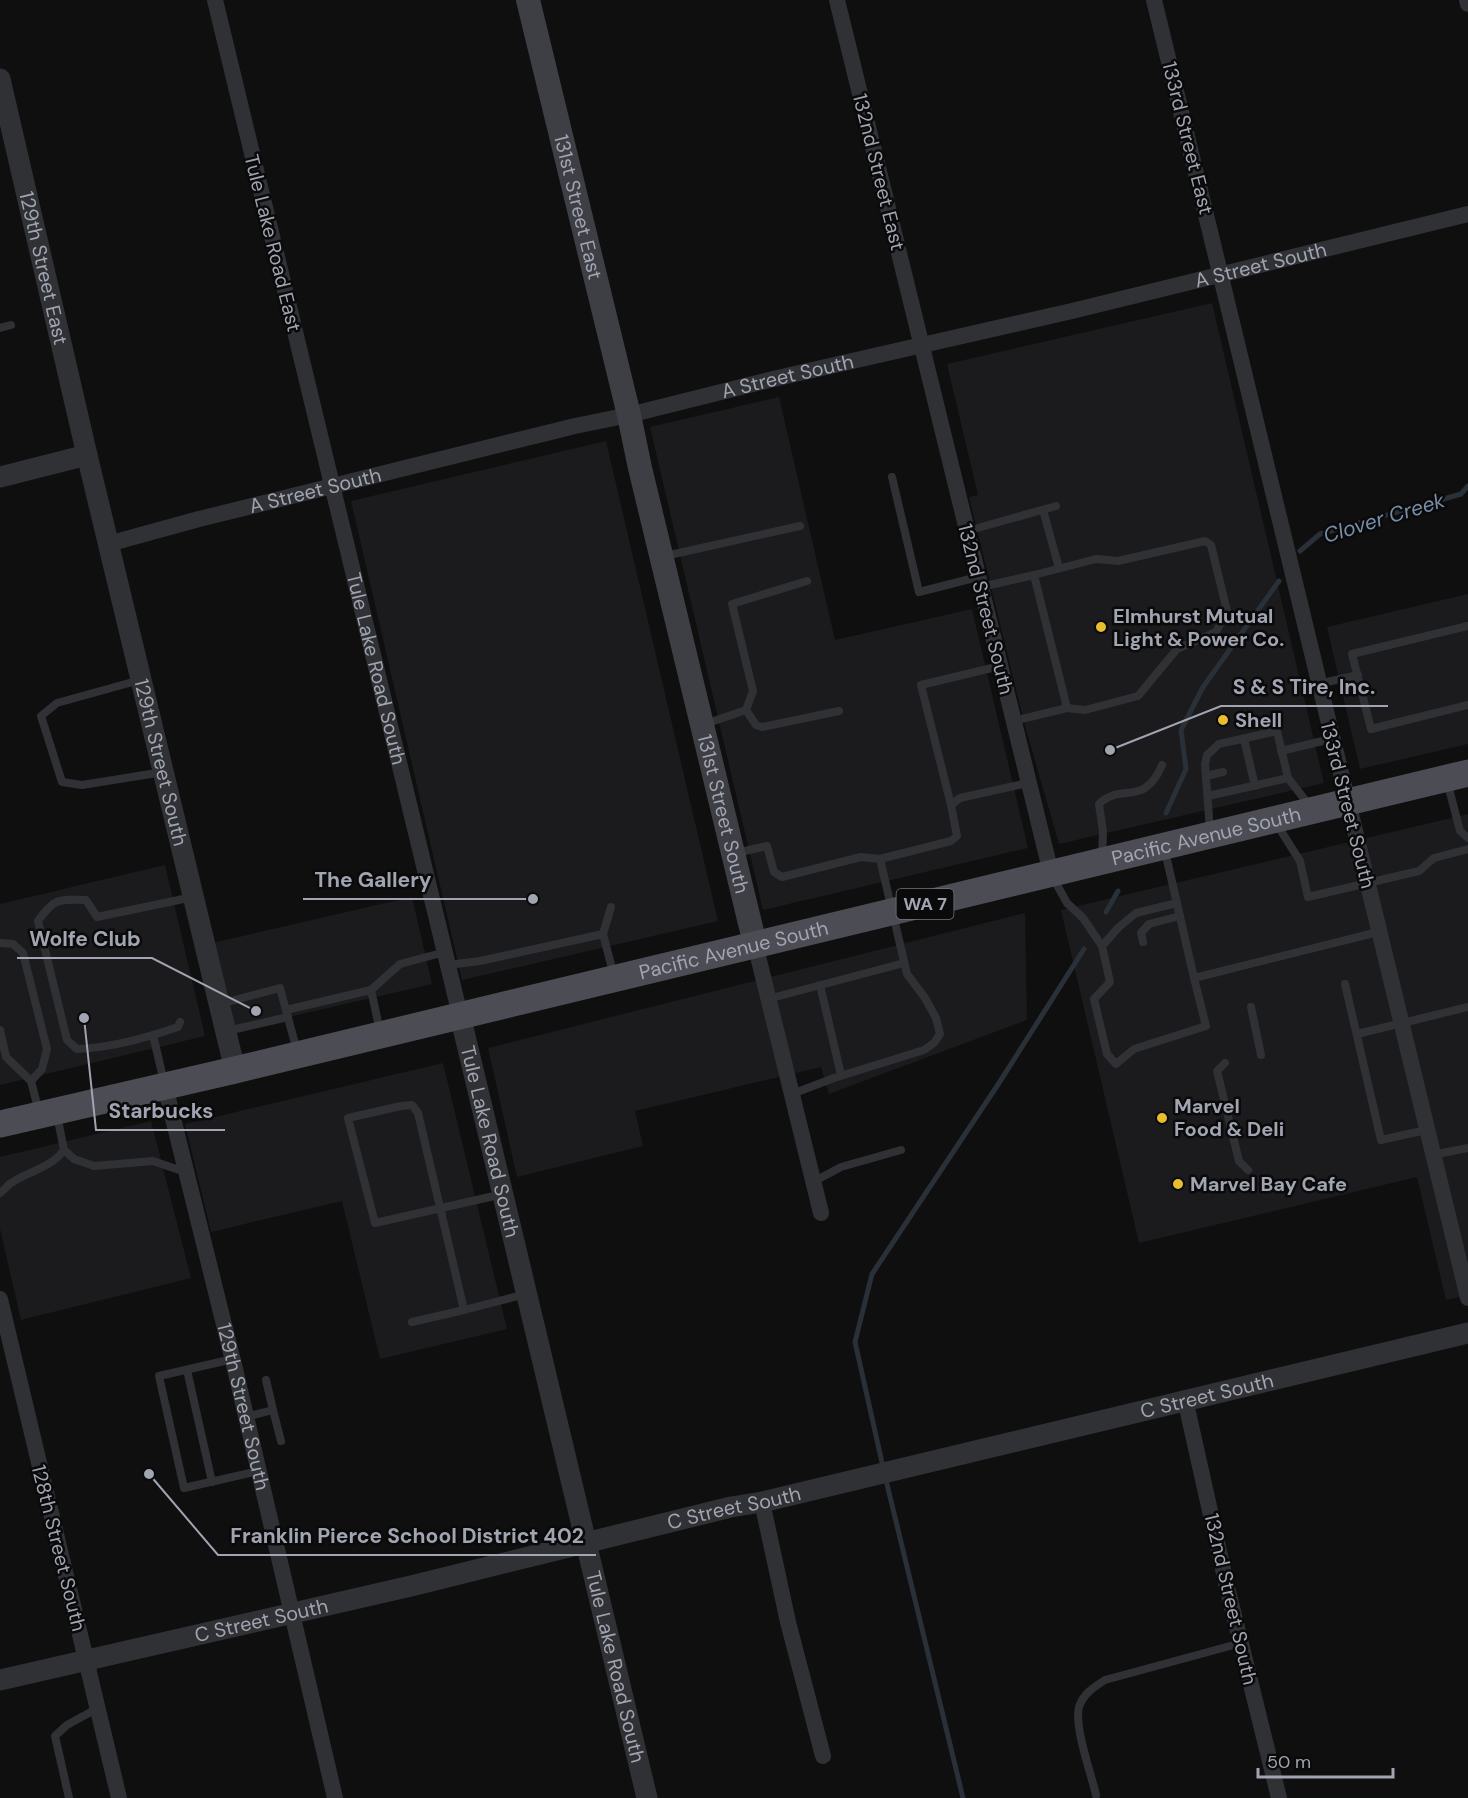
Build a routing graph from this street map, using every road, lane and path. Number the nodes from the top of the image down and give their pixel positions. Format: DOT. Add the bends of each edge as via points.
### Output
graph roads {
  1 [pos="215,0"];
  2 [pos="528,0"];
  3 [pos="837,0"];
  4 [pos="1154,0"];
  5 [pos="0,79"];
  6 [pos="1468,214"];
  7 [pos="1221,276"];
  8 [pos="11,325"];
  9 [pos="0,328"];
  10 [pos="921,345"];
  11 [pos="629,415"];
  12 [pos="87,455"];
  13 [pos="0,477"];
  14 [pos="892,477"];
  15 [pos="332,487"];
  16 [pos="1056,506"];
  17 [pos="1043,510"];
  18 [pos="800,526"];
  19 [pos="967,531"];
  20 [pos="108,544"];
  21 [pos="661,556"];
  22 [pos="1059,568"];
  23 [pos="1034,575"];
  24 [pos="807,581"];
  25 [pos="979,582"];
  26 [pos="1468,626"];
  27 [pos="1000,666"];
  28 [pos="1358,675"];
  29 [pos="141,680"];
  30 [pos="1318,684"];
  31 [pos="1468,705"];
  32 [pos="1067,708"];
  33 [pos="746,710"];
  34 [pos="839,711"];
  35 [pos="1013,721"];
  36 [pos="702,726"];
  37 [pos="1331,738"];
  38 [pos="1244,739"];
  39 [pos="1281,751"];
  40 [pos="1162,765"];
  41 [pos="163,772"];
  42 [pos="1223,772"];
  43 [pos="1206,776"];
  44 [pos="1457,776"];
  45 [pos="1288,778"];
  46 [pos="1028,783"];
  47 [pos="1255,786"];
  48 [pos="1208,796"];
  49 [pos="1347,802"];
  50 [pos="951,805"];
  51 [pos="1314,810"];
  52 [pos="1274,820"];
  53 [pos="1211,835"];
  54 [pos="1468,838"];
  55 [pos="1164,846"];
  56 [pos="1468,849"];
  57 [pos="733,854"];
  58 [pos="880,859"];
  59 [pos="1101,861"];
  60 [pos="1051,873"];
  61 [pos="1366,883"];
  62 [pos="193,897"];
  63 [pos="1177,903"];
  64 [pos="611,907"];
  65 [pos="892,912"];
  66 [pos="1180,916"];
  67 [pos="1378,932"];
  68 [pos="603,934"];
  69 [pos="1143,942"];
  70 [pos="0,943"];
  71 [pos="755,944"];
  72 [pos="1102,946"];
  73 [pos="447,958"];
  74 [pos="904,963"];
  75 [pos="615,978"];
  76 [pos="1194,978"];
  77 [pos="1345,984"];
  78 [pos="820,985"];
  79 [pos="371,990"];
  80 [pos="768,999"];
  81 [pos="219,1004"];
  82 [pos="1251,1007"];
  83 [pos="1468,1007"];
  84 [pos="287,1013"];
  85 [pos="460,1015"];
  86 [pos="180,1022"];
  87 [pos="1400,1024"];
  88 [pos="0,1030"];
  89 [pos="226,1032"];
  90 [pos="381,1034"];
  91 [pos="1357,1034"];
  92 [pos="153,1035"];
  93 [pos="297,1055"];
  94 [pos="1261,1055"];
  95 [pos="1225,1063"];
  96 [pos="235,1070"];
  97 [pos="842,1075"];
  98 [pos="31,1081"];
  99 [pos="165,1086"];
  100 [pos="792,1094"];
  101 [pos="48,1113"];
  102 [pos="0,1125"];
  103 [pos="1426,1130"];
  104 [pos="1468,1148"];
  105 [pos="64,1150"];
  106 [pos="901,1150"];
  107 [pos="1432,1155"];
  108 [pos="1248,1170"];
  109 [pos="187,1173"];
  110 [pos="813,1182"];
  111 [pos="0,1193"];
  112 [pos="503,1194"];
  113 [pos="441,1208"];
  114 [pos="821,1213"];
  115 [pos="526,1294"];
  116 [pos="1468,1298"];
  117 [pos="0,1299"];
  118 [pos="464,1310"];
  119 [pos="412,1322"];
  120 [pos="1468,1333"];
  121 [pos="233,1359"];
  122 [pos="187,1370"];
  123 [pos="266,1380"];
  124 [pos="1185,1399"];
  125 [pos="273,1410"];
  126 [pos="246,1417"];
  127 [pos="281,1441"];
  128 [pos="259,1471"];
  129 [pos="212,1482"];
  130 [pos="762,1502"];
  131 [pos="586,1544"];
  132 [pos="293,1614"];
  133 [pos="1241,1643"];
  134 [pos="87,1660"];
  135 [pos="0,1680"];
  136 [pos="98,1708"];
  137 [pos="823,1756"];
  138 [pos="1096,1794"];
  139 [pos="69,1798"];
  140 [pos="119,1798"];
  141 [pos="335,1798"];
  142 [pos="647,1798"];
  143 [pos="1279,1798"];
  1 -- 15 [label="street, Tule Lake Road East"];
  2 -- 11 [label="main road, 131st Street East"];
  3 -- 10 [label="street, 132nd Street East"];
  4 -- 7 [label="street, 133rd Street East"];
  5 -- 12 [label="street, 129th Street East"];
  6 -- 7 [label="street, A Street South"];
  7 -- 10 [label="street, A Street South"];
  7 -- 30 [label="street, 133rd Street South"];
  8 -- 9 [label="lane"];
  10 -- 11 [label="street, A Street South"];
  10 -- 19 [label="street, 132nd Street South"];
  11 -- 15 [label="street, A Street South"];
  11 -- 21 [label="main road, 131st Street South"];
  12 -- 13 [label="street"];
  12 -- 20 [label="street, 129th Street South"];
  14 -- 25 [label="lane" via="919,592"];
  15 -- 20 [label="street, A Street South"];
  15 -- 73 [label="street, Tule Lake Road South"];
  16 -- 17 [label="lane"];
  17 -- 19 [label="lane"];
  17 -- 22 [label="lane"];
  18 -- 21 [label="lane"];
  19 -- 25 [label="street, 132nd Street South"];
  20 -- 29 [label="street, 129th Street South"];
  21 -- 36 [label="main road, 131st Street South"];
  22 -- 23 [label="lane"];
  22 -- 32 [label="lane" via="1096,559 1118,561 1205,541 1211,545 1227,612 1216,632 1177,648 1138,696 1085,710"];
  23 -- 25 [label="lane"];
  23 -- 32 [label="lane"];
  24 -- 33 [label="lane" via="732,604 753,691"];
  25 -- 27 [label="street, 132nd Street South"];
  26 -- 28 [label="lane" via="1353,654"];
  27 -- 35 [label="street, 132nd Street South"];
  27 -- 50 [label="lane" via="921,685"];
  28 -- 30 [label="lane"];
  28 -- 31 [label="lane" via="1371,729"];
  29 -- 41 [label="street, 129th Street South"];
  29 -- 41 [label="lane" via="57,703 41,716 62,782 82,785"];
  30 -- 37 [label="street, 133rd Street South"];
  32 -- 35 [label="lane"];
  33 -- 34 [label="lane" via="762,728"];
  33 -- 36 [label="lane"];
  35 -- 46 [label="street, 132nd Street South"];
  36 -- 57 [label="main road, 131st Street South"];
  37 -- 39 [label="lane"];
  37 -- 49 [label="street, 133rd Street South"];
  38 -- 39 [label="lane" via="1277,731"];
  38 -- 43 [label="lane" via="1219,744 1212,750 1207,755"];
  38 -- 47 [label="lane" via="1247,765"];
  39 -- 45 [label="lane"];
  40 -- 59 [label="lane" via="1155,781 1145,789 1099,804 1103,832"];
  41 -- 62 [label="street, 129th Street South"];
  42 -- 43 [label="lane"];
  43 -- 48 [label="lane"];
  44 -- 49 [label="main road, Pacific Avenue South / WA 7"];
  44 -- 54 [label="lane" via="1460,831"];
  45 -- 47 [label="lane"];
  45 -- 51 [label="lane"];
  46 -- 50 [label="lane" via="960,798"];
  46 -- 60 [label="street, 132nd Street South"];
  47 -- 48 [label="lane"];
  48 -- 53 [label="lane"];
  49 -- 51 [label="main road, Pacific Avenue South / WA 7"];
  49 -- 61 [label="street, 133rd Street South"];
  50 -- 58 [label="lane" via="957,836 951,841"];
  51 -- 52 [label="main road, Pacific Avenue South / WA 7"];
  52 -- 53 [label="main road, Pacific Avenue South / WA 7"];
  52 -- 61 [label="lane" via="1300,861 1308,897"];
  53 -- 55 [label="main road, Pacific Avenue South / WA 7"];
  55 -- 59 [label="main road, Pacific Avenue South / WA 7"];
  55 -- 63 [label="lane"];
  56 -- 61 [label="lane" via="1434,858 1419,871"];
  57 -- 58 [label="lane" via="767,846 774,872 782,877 861,857"];
  57 -- 71 [label="main road, 131st Street South"];
  58 -- 65 [label="lane"];
  59 -- 60 [label="main road, Pacific Avenue South / WA 7"];
  60 -- 65 [label="main road, Pacific Avenue South / WA 7"];
  60 -- 72 [label="lane" via="1067,903"];
  61 -- 67 [label="street, 133rd Street South"];
  62 -- 81 [label="street, 129th Street South"];
  62 -- 92 [label="lane" via="97,917 86,900 60,899 38,921 67,1040 77,1049 94,1049"];
  63 -- 66 [label="lane"];
  63 -- 72 [label="lane" via="1136,913"];
  64 -- 68 [label="lane"];
  65 -- 71 [label="main road, Pacific Avenue South / WA 7"];
  65 -- 74 [label="lane"];
  66 -- 69 [label="lane" via="1149,924 1141,933"];
  66 -- 76 [label="lane"];
  67 -- 76 [label="lane"];
  67 -- 87 [label="street, 133rd Street South"];
  68 -- 73 [label="lane" via="480,961"];
  68 -- 75 [label="lane"];
  70 -- 98 [label="lane" via="13,944 23,953 47,1049 42,1069"];
  71 -- 75 [label="main road, Pacific Avenue South / WA 7"];
  71 -- 80 [label="street, 131st Street South"];
  72 -- 76 [label="lane" via="1110,982 1094,999 1107,1054 1116,1064 1134,1049 1206,1026"];
  73 -- 79 [label="lane" via="400,964"];
  73 -- 85 [label="street, Tule Lake Road South"];
  74 -- 78 [label="lane"];
  74 -- 97 [label="lane" via="936,1018 940,1034 924,1050"];
  75 -- 85 [label="main road, Pacific Avenue South / WA 7"];
  77 -- 91 [label="lane"];
  78 -- 80 [label="lane"];
  78 -- 97 [label="lane"];
  79 -- 84 [label="lane"];
  79 -- 90 [label="lane"];
  80 -- 100 [label="street, 131st Street South"];
  81 -- 84 [label="lane" via="280,988"];
  81 -- 89 [label="street, 129th Street South"];
  82 -- 94 [label="lane"];
  83 -- 87 [label="lane"];
  84 -- 89 [label="lane"];
  84 -- 93 [label="lane"];
  85 -- 90 [label="main road, Pacific Avenue South / WA 7"];
  85 -- 112 [label="street, Tule Lake Road South"];
  86 -- 92 [label="lane" via="178,1027"];
  87 -- 91 [label="lane"];
  87 -- 103 [label="street, 133rd Street South"];
  88 -- 98 [label="lane" via="6,1056"];
  89 -- 96 [label="street, 129th Street South"];
  90 -- 93 [label="main road, Pacific Avenue South / WA 7"];
  91 -- 103 [label="lane" via="1381,1140"];
  92 -- 99 [label="lane"];
  93 -- 96 [label="main road, Pacific Avenue South / WA 7"];
  95 -- 108 [label="lane" via="1217,1071 1239,1161"];
  96 -- 99 [label="main road, Pacific Avenue South / WA 7"];
  97 -- 100 [label="lane"];
  98 -- 101 [label="lane"];
  99 -- 101 [label="main road, Pacific Avenue South / WA 7"];
  99 -- 109 [label="street, 129th Street South"];
  100 -- 110 [label="street, 131st Street South"];
  101 -- 102 [label="main road, Pacific Avenue South / WA 7"];
  101 -- 105 [label="lane"];
  103 -- 107 [label="street, 133rd Street South"];
  104 -- 107 [label="lane"];
  105 -- 109 [label="lane" via="74,1159 94,1166 153,1161"];
  105 -- 111 [label="lane" via="47,1166"];
  106 -- 110 [label="lane" via="841,1167"];
  107 -- 116 [label="street, 133rd Street South"];
  109 -- 121 [label="street, 129th Street South"];
  110 -- 114 [label="street, 131st Street South"];
  112 -- 113 [label="lane"];
  112 -- 115 [label="street, Tule Lake Road South"];
  113 -- 113 [label="lane" via="418,1113 412,1105 348,1119 375,1223"];
  113 -- 118 [label="lane"];
  115 -- 118 [label="lane"];
  115 -- 131 [label="street, Tule Lake Road South"];
  117 -- 134 [label="street, 128th Street South"];
  118 -- 119 [label="lane"];
  120 -- 124 [label="street, C Street South"];
  121 -- 122 [label="lane"];
  121 -- 126 [label="street, 129th Street South"];
  122 -- 129 [label="lane"];
  122 -- 129 [label="lane" via="159,1376 184,1488"];
  123 -- 125 [label="lane"];
  124 -- 130 [label="street, C Street South"];
  124 -- 133 [label="street, 132nd Street South"];
  125 -- 126 [label="lane"];
  125 -- 127 [label="lane"];
  126 -- 128 [label="street, 129th Street South"];
  128 -- 129 [label="lane"];
  128 -- 132 [label="street, 129th Street South"];
  130 -- 131 [label="street, C Street South"];
  130 -- 137 [label="street"];
  131 -- 132 [label="street, C Street South"];
  131 -- 142 [label="street, Tule Lake Road South"];
  132 -- 134 [label="street, C Street South"];
  132 -- 141 [label="street, 129th Street South"];
  133 -- 138 [label="lane" via="1105,1680 1089,1690 1080,1706 1078,1724"];
  133 -- 143 [label="street, 132nd Street South"];
  134 -- 135 [label="street, C Street South"];
  134 -- 136 [label="street, 128th Street South"];
  136 -- 139 [label="lane" via="55,1736"];
  136 -- 140 [label="street, 128th Street South"];
}
